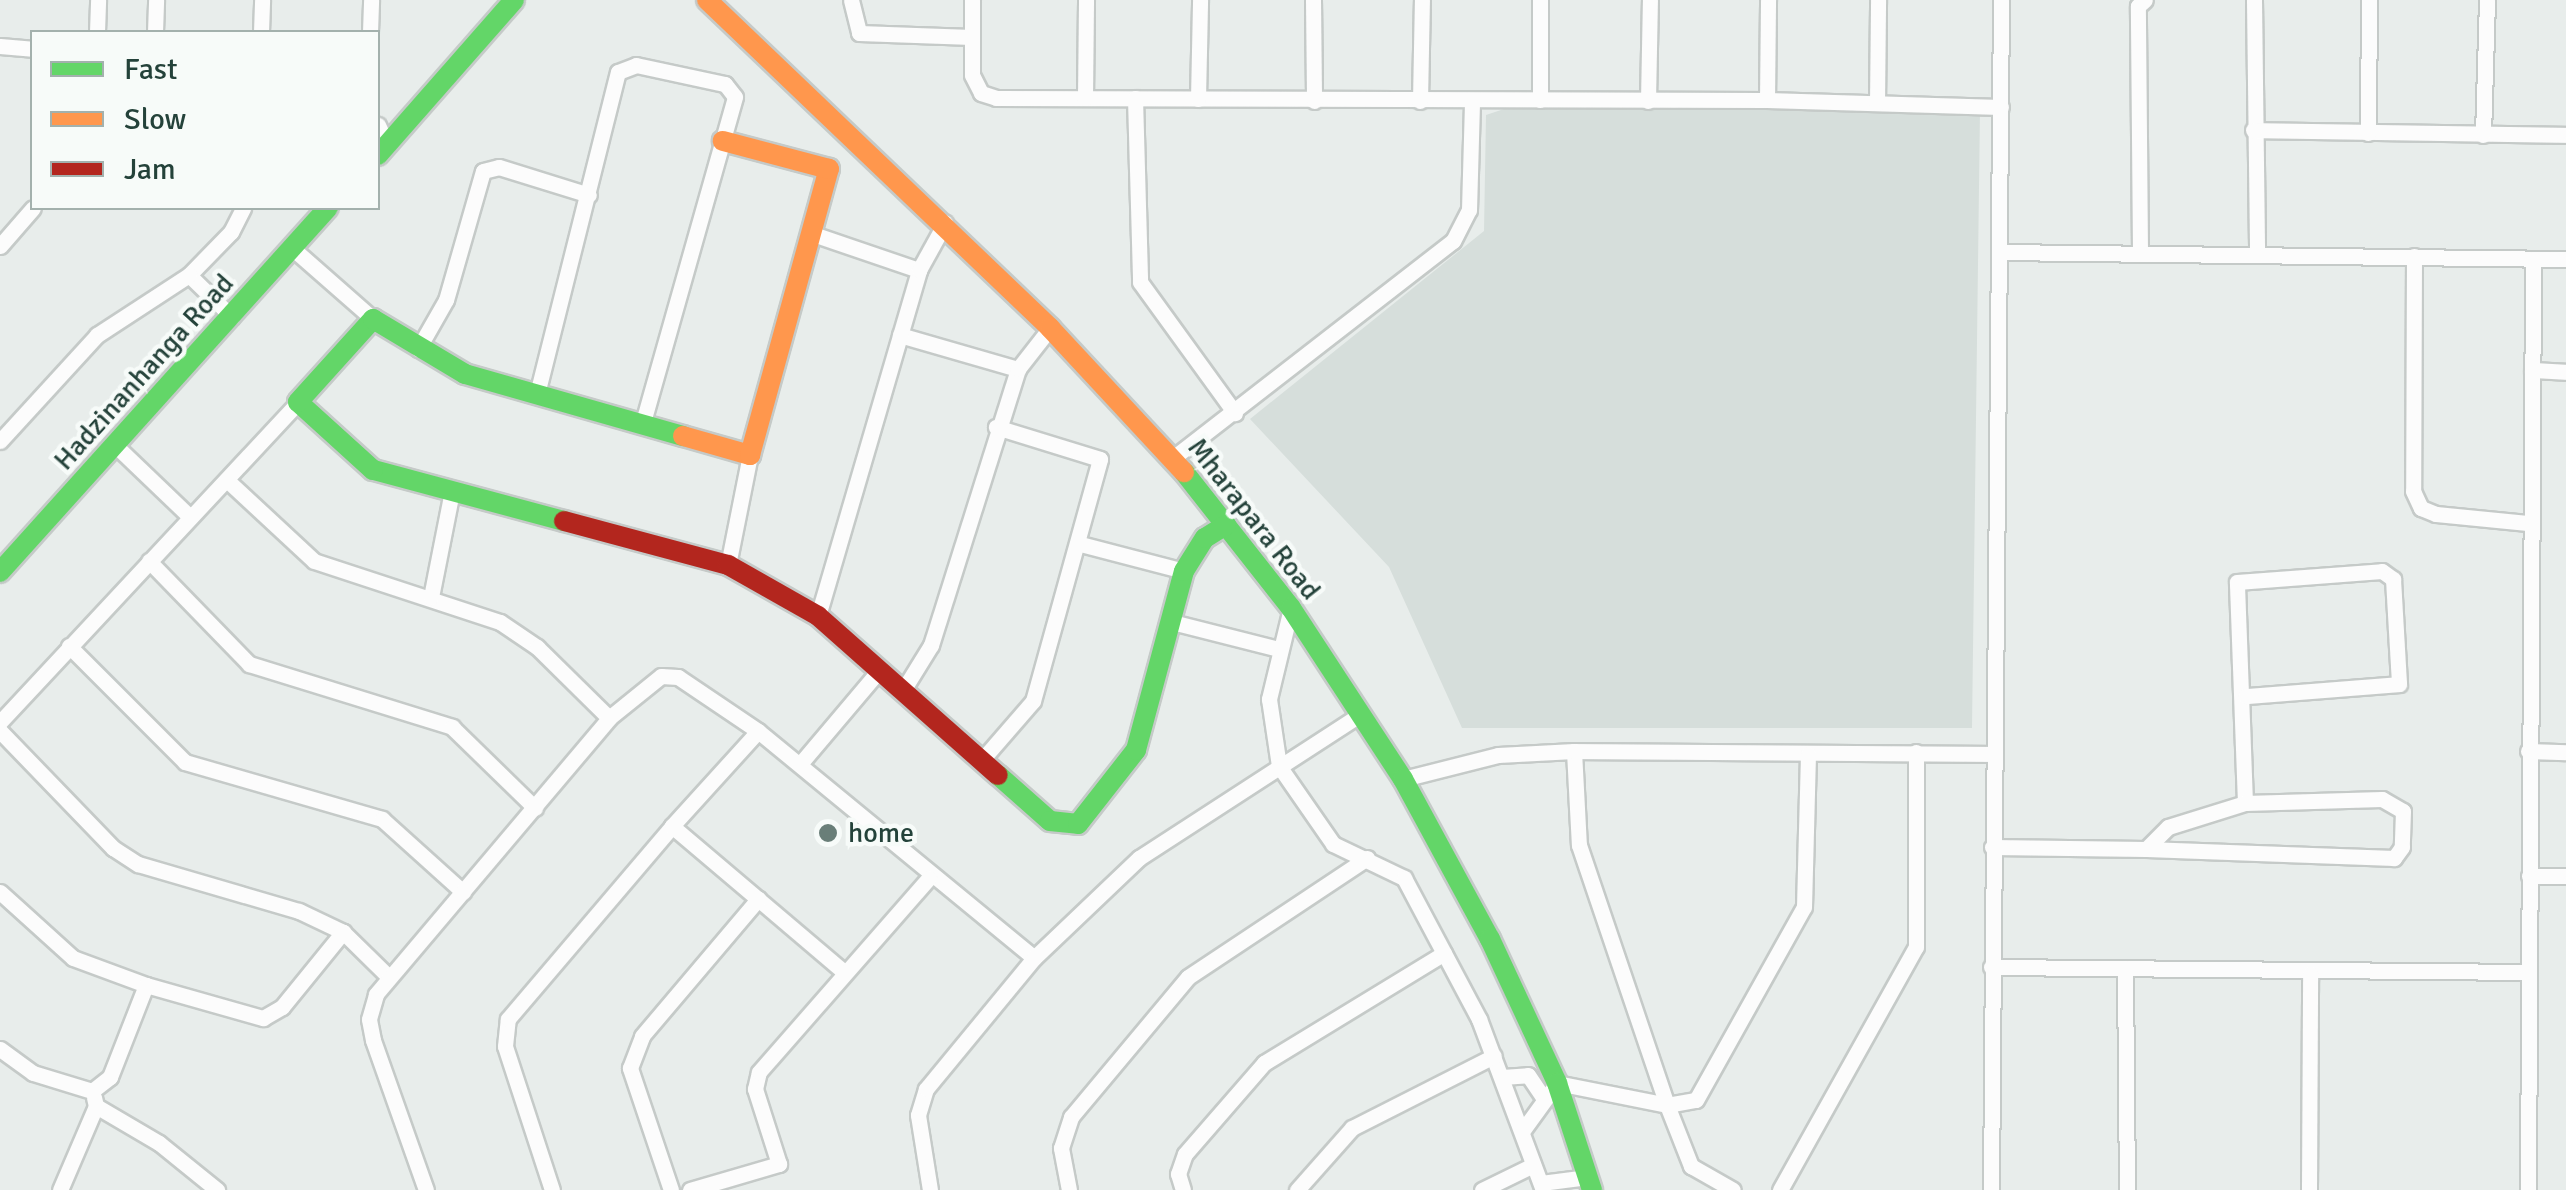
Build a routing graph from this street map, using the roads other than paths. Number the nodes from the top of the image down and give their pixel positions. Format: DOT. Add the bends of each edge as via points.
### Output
graph roads {
  1 [pos="98,0"];
  2 [pos="156,0"];
  3 [pos="262,0"];
  4 [pos="372,0"];
  5 [pos="514,0"];
  6 [pos="707,0"];
  7 [pos="851,0"];
  8 [pos="972,0"];
  9 [pos="1086,0"];
  10 [pos="1200,0"];
  11 [pos="1313,0"];
  12 [pos="1422,0"];
  13 [pos="1540,0"];
  14 [pos="1650,0"];
  15 [pos="1768,0"];
  16 [pos="1878,0"];
  17 [pos="2001,0"];
  18 [pos="2145,0"];
  19 [pos="2254,0"];
  20 [pos="2369,0"];
  21 [pos="2487,0"];
  22 [pos="97,30"];
  23 [pos="155,30"];
  24 [pos="260,30"];
  25 [pos="370,30"];
  26 [pos="972,37"];
  27 [pos="0,46"];
  28 [pos="30,48"];
  29 [pos="1085,98"];
  30 [pos="1135,98"];
  31 [pos="1198,99"];
  32 [pos="1472,100"];
  33 [pos="1540,100"];
  34 [pos="1767,100"];
  35 [pos="1314,101"];
  36 [pos="1420,101"];
  37 [pos="1648,101"];
  38 [pos="1877,104"];
  39 [pos="2000,107"];
  40 [pos="2253,130"];
  41 [pos="2368,133"];
  42 [pos="2484,135"];
  43 [pos="2566,135"];
  44 [pos="381,141"];
  45 [pos="723,141"];
  46 [pos="589,194"];
  47 [pos="31,210"];
  48 [pos="242,210"];
  49 [pos="326,210"];
  50 [pos="945,224"];
  51 [pos="816,236"];
  52 [pos="0,246"];
  53 [pos="291,247"];
  54 [pos="2140,251"];
  55 [pos="1999,252"];
  56 [pos="2257,252"];
  57 [pos="2414,256"];
  58 [pos="2532,258"];
  59 [pos="2566,259"];
  60 [pos="919,270"];
  61 [pos="189,275"];
  62 [pos="232,317"];
  63 [pos="373,319"];
  64 [pos="1050,328"];
  65 [pos="900,335"];
  66 [pos="418,349"];
  67 [pos="1018,370"];
  68 [pos="2532,370"];
  69 [pos="2566,372"];
  70 [pos="537,394"];
  71 [pos="298,402"];
  72 [pos="1235,413"];
  73 [pos="642,425"];
  74 [pos="996,427"];
  75 [pos="0,441"];
  76 [pos="115,445"];
  77 [pos="750,455"];
  78 [pos="1173,458"];
  79 [pos="228,481"];
  80 [pos="452,491"];
  81 [pos="190,517"];
  82 [pos="2528,523"];
  83 [pos="1226,524"];
  84 [pos="1080,544"];
  85 [pos="149,561"];
  86 [pos="728,565"];
  87 [pos="1184,570"];
  88 [pos="0,572"];
  89 [pos="432,597"];
  90 [pos="1291,608"];
  91 [pos="818,616"];
  92 [pos="1172,622"];
  93 [pos="69,646"];
  94 [pos="1279,649"];
  95 [pos="877,673"];
  96 [pos="902,692"];
  97 [pos="2246,696"];
  98 [pos="1361,714"];
  99 [pos="609,718"];
  100 [pos="0,722"];
  101 [pos="0,731"];
  102 [pos="758,731"];
  103 [pos="1574,751"];
  104 [pos="2528,751"];
  105 [pos="1916,752"];
  106 [pos="2566,752"];
  107 [pos="1808,754"];
  108 [pos="1992,754"];
  109 [pos="980,761"];
  110 [pos="800,764"];
  111 [pos="1280,766"];
  112 [pos="1403,779"];
  113 [pos="2245,803"];
  114 [pos="535,808"];
  115 [pos="672,826"];
  116 [pos="1992,848"];
  117 [pos="2146,849"];
  118 [pos="1367,858"];
  119 [pos="2529,876"];
  120 [pos="2566,876"];
  121 [pos="929,878"];
  122 [pos="0,892"];
  123 [pos="463,892"];
  124 [pos="758,899"];
  125 [pos="343,932"];
  126 [pos="1444,953"];
  127 [pos="1034,958"];
  128 [pos="1991,966"];
  129 [pos="2125,968"];
  130 [pos="844,972"];
  131 [pos="2529,972"];
  132 [pos="2310,974"];
  133 [pos="389,977"];
  134 [pos="146,985"];
  135 [pos="0,1049"];
  136 [pos="1494,1056"];
  137 [pos="1502,1077"];
  138 [pos="1550,1090"];
  139 [pos="94,1098"];
  140 [pos="1667,1105"];
  141 [pos="1522,1130"];
  142 [pos="1533,1165"];
  143 [pos="1590,1184"];
  144 [pos="1542,1186"];
  145 [pos="60,1190"];
  146 [pos="216,1190"];
  147 [pos="426,1190"];
  148 [pos="552,1190"];
  149 [pos="670,1190"];
  150 [pos="690,1190"];
  151 [pos="930,1190"];
  152 [pos="1069,1190"];
  153 [pos="1183,1190"];
  154 [pos="1297,1190"];
  155 [pos="1482,1190"];
  156 [pos="1732,1190"];
  157 [pos="1780,1190"];
  158 [pos="1991,1190"];
  159 [pos="2127,1190"];
  160 [pos="2309,1190"];
  161 [pos="2528,1190"];
  1 -- 22 [label="street"];
  2 -- 23 [label="street"];
  3 -- 24 [label="street"];
  4 -- 25 [label="street"];
  5 -- 44 [label="street"];
  6 -- 50 [label="street, Mharapara Road"];
  7 -- 26 [label="street" via="859,33"];
  8 -- 26 [label="street"];
  9 -- 29 [label="street"];
  10 -- 31 [label="street"];
  11 -- 35 [label="street"];
  12 -- 36 [label="street"];
  13 -- 33 [label="street"];
  14 -- 37 [label="street"];
  15 -- 34 [label="street"];
  16 -- 38 [label="street"];
  17 -- 39 [label="street"];
  18 -- 54 [label="street" via="2138,6"];
  19 -- 40 [label="street"];
  20 -- 41 [label="street"];
  21 -- 42 [label="street"];
  26 -- 29 [label="street" via="972,75 981,93"];
  27 -- 28 [label="street"];
  29 -- 30 [label="street"];
  30 -- 31 [label="street"];
  30 -- 72 [label="street" via="1140,282"];
  31 -- 35 [label="street"];
  32 -- 33 [label="street"];
  32 -- 36 [label="street"];
  32 -- 72 [label="street" via="1469,210 1453,241"];
  33 -- 37 [label="street"];
  34 -- 37 [label="street"];
  34 -- 38 [label="street"];
  35 -- 36 [label="street"];
  38 -- 39 [label="street"];
  39 -- 55 [label="street"];
  40 -- 41 [label="street"];
  40 -- 56 [label="street"];
  41 -- 42 [label="street"];
  42 -- 43 [label="street"];
  45 -- 46 [label="street" via="732,88 626,66 618,72"];
  45 -- 51 [label="street" via="829,169"];
  45 -- 73 [label="street"];
  46 -- 66 [label="street" via="498,168 483,171 446,300"];
  46 -- 70 [label="street"];
  47 -- 52 [label="street"];
  48 -- 61 [label="street" via="231,232"];
  49 -- 53 [label="street, Hadzinanhanga Road"];
  50 -- 60 [label="street"];
  50 -- 64 [label="street, Mharapara Road"];
  51 -- 60 [label="street"];
  51 -- 77 [label="street"];
  53 -- 62 [label="street, Hadzinanhanga Road"];
  53 -- 63 [label="street"];
  54 -- 55 [label="street"];
  54 -- 56 [label="street"];
  55 -- 108 [label="street"];
  56 -- 57 [label="street"];
  57 -- 58 [label="street"];
  57 -- 82 [label="street" via="2413,491 2421,508 2436,514"];
  58 -- 59 [label="street"];
  58 -- 68 [label="street"];
  60 -- 65 [label="street"];
  61 -- 62 [label="street"];
  61 -- 75 [label="street" via="97,335"];
  62 -- 76 [label="street, Hadzinanhanga Road"];
  63 -- 66 [label="street"];
  63 -- 71 [label="street"];
  64 -- 67 [label="street"];
  64 -- 78 [label="street, Mharapara Road"];
  65 -- 67 [label="street"];
  65 -- 91 [label="street"];
  66 -- 70 [label="street" via="466,374"];
  67 -- 74 [label="street"];
  68 -- 69 [label="street"];
  68 -- 82 [label="street"];
  70 -- 73 [label="street"];
  71 -- 79 [label="street"];
  71 -- 80 [label="street" via="373,470"];
  72 -- 78 [label="street"];
  73 -- 77 [label="street"];
  74 -- 84 [label="street" via="1100,459"];
  74 -- 96 [label="street" via="931,645"];
  76 -- 81 [label="street"];
  76 -- 88 [label="street, Hadzinanhanga Road"];
  77 -- 86 [label="street"];
  78 -- 83 [label="street, Mharapara Road"];
  79 -- 81 [label="street"];
  79 -- 89 [label="street" via="314,561"];
  80 -- 86 [label="street"];
  80 -- 89 [label="street"];
  81 -- 85 [label="street"];
  82 -- 104 [label="street"];
  83 -- 87 [label="street" via="1205,538"];
  83 -- 90 [label="street, Mharapara Road"];
  84 -- 87 [label="street"];
  84 -- 109 [label="street" via="1033,701"];
  85 -- 93 [label="street"];
  85 -- 114 [label="street" via="249,664 452,727"];
  86 -- 91 [label="street"];
  87 -- 92 [label="street"];
  89 -- 99 [label="street" via="525,638"];
  90 -- 94 [label="street"];
  90 -- 98 [label="street, Mharapara Road"];
  91 -- 95 [label="street"];
  92 -- 94 [label="street"];
  92 -- 109 [label="street" via="1136,750 1078,824 1050,821"];
  93 -- 100 [label="street"];
  93 -- 123 [label="street" via="186,762 382,819"];
  94 -- 111 [label="street" via="1269,699"];
  95 -- 96 [label="street"];
  95 -- 110 [label="street"];
  96 -- 109 [label="street"];
  97 -- 97 [label="street" via="2238,582 2382,571 2394,579 2399,684"];
  97 -- 113 [label="street"];
  98 -- 111 [label="street"];
  98 -- 112 [label="street, Mharapara Road"];
  99 -- 102 [label="street" via="662,676 678,677"];
  99 -- 114 [label="street"];
  101 -- 125 [label="street" via="113,848 138,864 299,911"];
  102 -- 110 [label="street"];
  102 -- 115 [label="street"];
  103 -- 107 [label="street"];
  103 -- 112 [label="street" via="1498,756"];
  103 -- 140 [label="street" via="1579,845"];
  104 -- 106 [label="street"];
  104 -- 119 [label="street"];
  105 -- 107 [label="street"];
  105 -- 108 [label="street"];
  105 -- 157 [label="street" via="1916,948"];
  107 -- 140 [label="street" via="1804,907 1696,1100"];
  108 -- 116 [label="street"];
  110 -- 121 [label="street"];
  111 -- 118 [label="street" via="1333,844"];
  111 -- 127 [label="street" via="1138,858"];
  112 -- 138 [label="street, Mharapara Road" via="1490,939"];
  113 -- 117 [label="street" via="2168,827"];
  113 -- 117 [label="street" via="2382,799 2403,810 2402,846 2394,858 2379,860"];
  114 -- 123 [label="street"];
  115 -- 124 [label="street"];
  115 -- 148 [label="street" via="508,1019 505,1046"];
  116 -- 117 [label="street"];
  116 -- 128 [label="street"];
  118 -- 126 [label="street" via="1404,878"];
  118 -- 152 [label="street" via="1188,977 1071,1117 1061,1148"];
  119 -- 120 [label="street"];
  119 -- 131 [label="street"];
  121 -- 127 [label="street"];
  121 -- 130 [label="street"];
  122 -- 134 [label="street" via="73,958"];
  123 -- 133 [label="street"];
  124 -- 130 [label="street"];
  124 -- 149 [label="street" via="642,1036 630,1068"];
  125 -- 133 [label="street"];
  125 -- 134 [label="street" via="282,1007 263,1018"];
  126 -- 136 [label="street"];
  126 -- 153 [label="street" via="1264,1063 1185,1154 1178,1174"];
  127 -- 151 [label="street" via="926,1089 918,1115"];
  128 -- 129 [label="street"];
  128 -- 158 [label="street"];
  129 -- 132 [label="street"];
  129 -- 159 [label="street"];
  130 -- 150 [label="street" via="759,1072 755,1089 779,1164"];
  131 -- 132 [label="street"];
  131 -- 161 [label="street"];
  132 -- 160 [label="street"];
  133 -- 147 [label="street" via="369,1019"];
  134 -- 139 [label="street" via="110,1078"];
  135 -- 139 [label="street" via="32,1073"];
  136 -- 137 [label="street"];
  136 -- 154 [label="street" via="1352,1128"];
  137 -- 138 [label="street" via="1528,1074"];
  137 -- 141 [label="street"];
  138 -- 140 [label="street"];
  138 -- 141 [label="street"];
  138 -- 143 [label="street, Mharapara Road"];
  139 -- 145 [label="street"];
  139 -- 146 [label="street"];
  140 -- 156 [label="street" via="1691,1166"];
  141 -- 142 [label="street"];
  142 -- 144 [label="street"];
  142 -- 155 [label="street"];
  143 -- 144 [label="street"];
}
